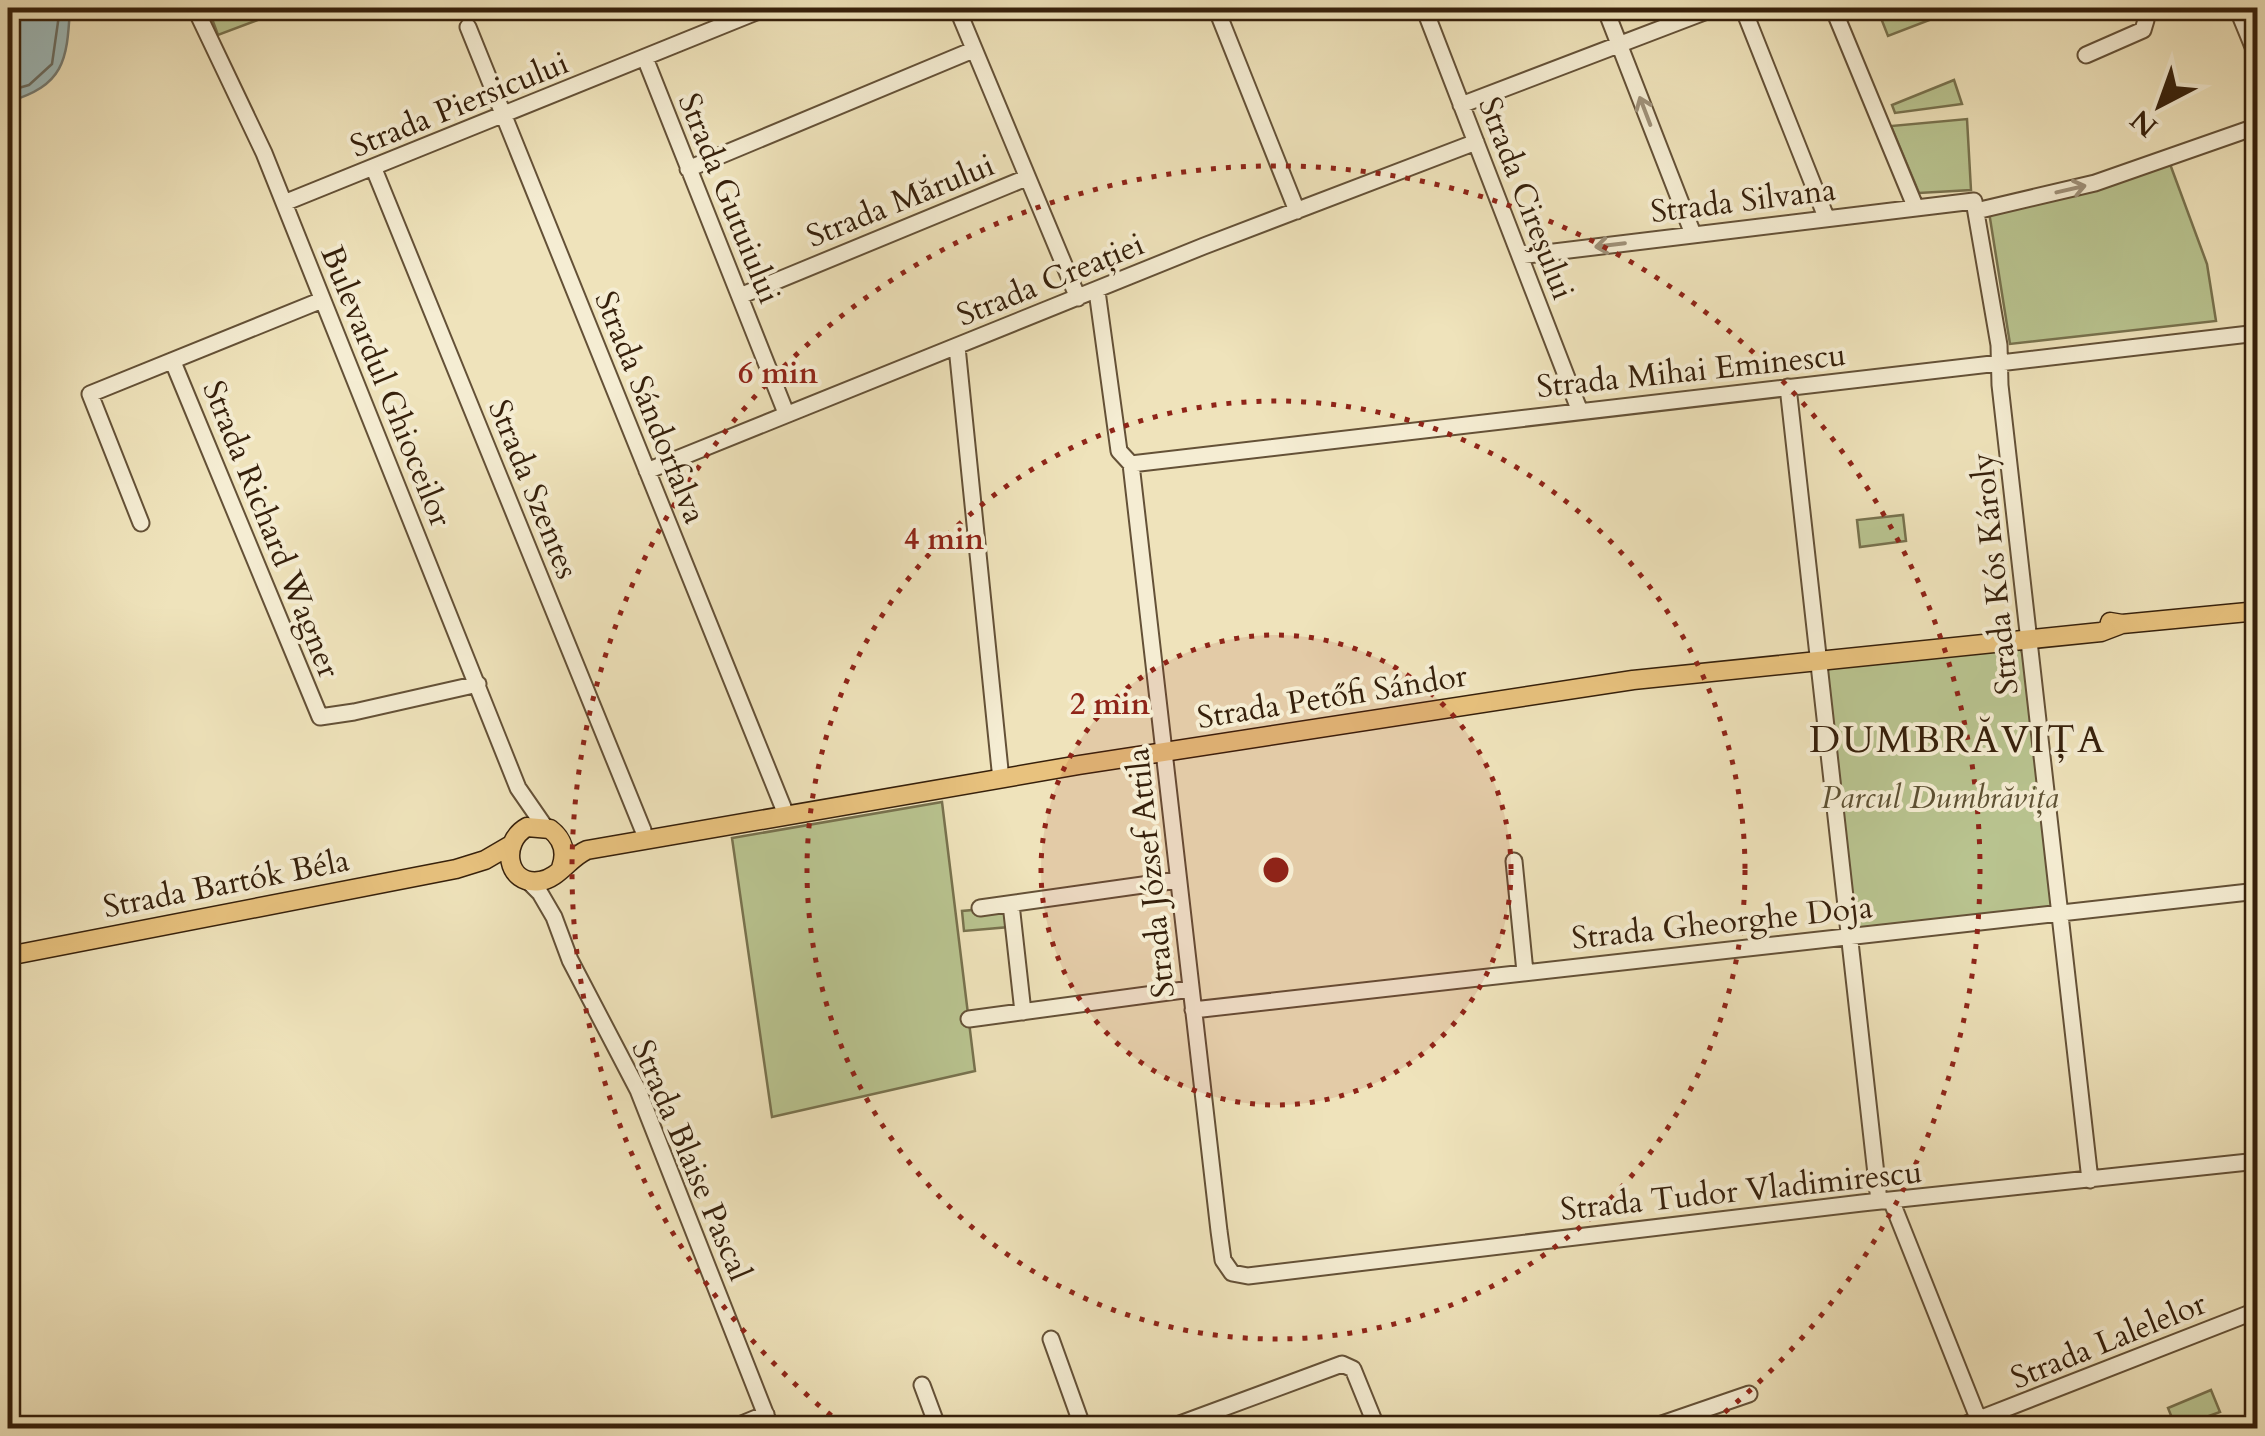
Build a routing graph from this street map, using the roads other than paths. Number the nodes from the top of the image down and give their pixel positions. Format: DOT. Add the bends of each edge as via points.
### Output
graph roads {
  1 [pos="196,8"];
  2 [pos="766,8"];
  3 [pos="957,8"];
  4 [pos="1216,8"];
  5 [pos="1424,8"];
  6 [pos="1605,8"];
  7 [pos="1715,8"];
  8 [pos="1744,8"];
  9 [pos="1834,8"];
  10 [pos="2142,8"];
  11 [pos="2237,8"];
  12 [pos="468,27"];
  13 [pos="1619,43"];
  14 [pos="973,50"];
  15 [pos="2086,54"];
  16 [pos="645,58"];
  17 [pos="2258,59"];
  18 [pos="1462,106"];
  19 [pos="504,116"];
  20 [pos="2258,126"];
  21 [pos="1476,142"];
  22 [pos="374,169"];
  23 [pos="688,170"];
  24 [pos="1026,178"];
  25 [pos="284,203"];
  26 [pos="1914,206"];
  27 [pos="1975,206"];
  28 [pos="1297,211"];
  29 [pos="1826,218"];
  30 [pos="1693,234"];
  31 [pos="1520,256"];
  32 [pos="1097,290"];
  33 [pos="740,296"];
  34 [pos="1078,298"];
  35 [pos="322,300"];
  36 [pos="2258,333"];
  37 [pos="957,347"];
  38 [pos="173,362"];
  39 [pos="2000,363"];
  40 [pos="1788,387"];
  41 [pos="1579,409"];
  42 [pos="786,413"];
  43 [pos="1131,464"];
  44 [pos="647,471"];
  45 [pos="141,524"];
  46 [pos="2258,611"];
  47 [pos="2029,634"];
  48 [pos="1818,657"];
  49 [pos="478,684"];
  50 [pos="1162,748"];
  51 [pos="1000,770"];
  52 [pos="518,788"];
  53 [pos="783,807"];
  54 [pos="643,830"];
  55 [pos="551,831"];
  56 [pos="514,839"];
  57 [pos="1514,861"];
  58 [pos="456,869"];
  59 [pos="558,871"];
  60 [pos="520,876"];
  61 [pos="1178,880"];
  62 [pos="2258,891"];
  63 [pos="1011,904"];
  64 [pos="980,908"];
  65 [pos="2059,914"];
  66 [pos="554,917"];
  67 [pos="1850,935"];
  68 [pos="8,956"];
  69 [pos="1525,972"];
  70 [pos="1191,989"];
  71 [pos="1193,1010"];
  72 [pos="1022,1012"];
  73 [pos="968,1019"];
  74 [pos="2258,1161"];
  75 [pos="2090,1180"];
  76 [pos="1885,1201"];
  77 [pos="1232,1273"];
  78 [pos="2258,1310"];
  79 [pos="1051,1340"];
  80 [pos="922,1385"];
  81 [pos="1749,1394"];
  82 [pos="768,1421"];
  83 [pos="1981,1425"];
  84 [pos="732,1428"];
  85 [pos="938,1428"];
  86 [pos="1083,1428"];
  87 [pos="1169,1428"];
  88 [pos="1378,1428"];
  89 [pos="1650,1428"];
  90 [pos="1956,1428"];
  1 -- 25 [label="street, Bulevardul Ghioceilor"];
  2 -- 16 [label="street, Strada Piersicului"];
  3 -- 14 [label="street"];
  4 -- 28 [label="street"];
  5 -- 18 [label="street, Strada Cireșului"];
  6 -- 13 [label="street"];
  7 -- 13 [label="street"];
  8 -- 29 [label="street"];
  9 -- 26 [label="street"];
  10 -- 15 [label="street" via="2143,30"];
  11 -- 17 [label="street"];
  12 -- 19 [label="street, Strada Sándorfalva"];
  13 -- 18 [label="street"];
  30 -- 13 [label="street, one-way"];
  14 -- 23 [label="street"];
  14 -- 24 [label="street"];
  16 -- 19 [label="street, Strada Piersicului"];
  16 -- 23 [label="street, Strada Gutuiului"];
  18 -- 21 [label="street, Strada Cireșului"];
  19 -- 22 [label="street, Strada Piersicului"];
  19 -- 44 [label="street, Strada Sándorfalva"];
  27 -- 20 [label="street, Strada Silvana, one-way" via="2095,183"];
  21 -- 28 [label="street, Strada Creației"];
  21 -- 31 [label="street, Strada Cireșului"];
  22 -- 25 [label="street, Strada Piersicului"];
  22 -- 54 [label="street, Strada Szentes"];
  23 -- 33 [label="street, Strada Gutuiului"];
  24 -- 33 [label="street, Strada Mărului"];
  24 -- 34 [label="street"];
  25 -- 35 [label="street, Bulevardul Ghioceilor"];
  26 -- 27 [label="street, Strada Silvana"];
  26 -- 29 [label="street, Strada Silvana"];
  27 -- 39 [label="street, Strada Kós Károly"];
  28 -- 32 [label="street, Strada Creației"];
  29 -- 30 [label="street, Strada Silvana"];
  30 -- 31 [label="street, Strada Silvana, one-way"];
  31 -- 41 [label="street, Strada Cireșului"];
  32 -- 34 [label="street, Strada Creației"];
  32 -- 43 [label="street, Strada József Attila" via="1119,451"];
  33 -- 42 [label="street, Strada Gutuiului"];
  34 -- 37 [label="street, Strada Creației"];
  35 -- 38 [label="street"];
  35 -- 49 [label="street, Bulevardul Ghioceilor"];
  36 -- 39 [label="street, Strada Mihai Eminescu"];
  37 -- 42 [label="street, Strada Creației"];
  37 -- 51 [label="street"];
  38 -- 45 [label="street" via="90,394"];
  38 -- 49 [label="street, Strada Richard Wagner" via="320,717"];
  39 -- 40 [label="street, Strada Mihai Eminescu"];
  39 -- 47 [label="street, Strada Kós Károly"];
  40 -- 41 [label="street, Strada Mihai Eminescu"];
  40 -- 48 [label="street"];
  41 -- 43 [label="street, Strada Mihai Eminescu"];
  42 -- 44 [label="street, Strada Creației"];
  43 -- 50 [label="street, Strada József Attila"];
  44 -- 53 [label="street, Strada Sándorfalva"];
  46 -- 47 [label="main road, Strada Petőfi Sándor" via="2122,624 2101,632"];
  47 -- 48 [label="main road, Strada Petőfi Sándor"];
  47 -- 65 [label="street, Strada Kós Károly"];
  48 -- 50 [label="main road, Strada Petőfi Sándor" via="1631,671"];
  48 -- 67 [label="street"];
  49 -- 52 [label="street, Bulevardul Ghioceilor"];
  50 -- 51 [label="main road, Strada Petőfi Sándor"];
  50 -- 59 [label="main road, Strada Petőfi Sándor" via="632,840 582,852"];
  50 -- 61 [label="street, Strada József Attila"];
  51 -- 53 [label="main road, Strada Petőfi Sándor"];
  52 -- 55 [label="street, Bulevardul Ghioceilor"];
  52 -- 56 [label="street, Bulevardul Ghioceilor" via="522,818"];
  53 -- 54 [label="main road, Strada Petőfi Sándor"];
  54 -- 55 [label="main road, Strada Petőfi Sándor" via="580,841"];
  55 -- 56 [label="main road" via="536,826"];
  55 -- 59 [label="main road" via="564,851"];
  56 -- 58 [label="main road, Strada Bartók Béla"];
  56 -- 60 [label="main road" via="510,863"];
  57 -- 69 [label="street"];
  58 -- 60 [label="main road, Strada Bartók Béla"];
  58 -- 68 [label="main road, Strada Bartók Béla"];
  59 -- 60 [label="main road" via="537,882"];
  59 -- 66 [label="street, Strada Blaise Pascal"];
  60 -- 66 [label="street, Strada Blaise Pascal"];
  61 -- 63 [label="street"];
  61 -- 70 [label="street, Strada József Attila"];
  62 -- 65 [label="street, Strada Gheorghe Doja"];
  63 -- 64 [label="street"];
  63 -- 72 [label="street"];
  65 -- 67 [label="street, Strada Gheorghe Doja"];
  65 -- 75 [label="street, Strada Kós Károly"];
  66 -- 82 [label="street, Strada Blaise Pascal" via="638,1090"];
  67 -- 69 [label="street, Strada Gheorghe Doja"];
  67 -- 76 [label="street"];
  69 -- 71 [label="street, Strada Gheorghe Doja"];
  70 -- 71 [label="street, Strada József Attila"];
  70 -- 72 [label="street"];
  71 -- 77 [label="street, Strada József Attila" via="1223,1260"];
  72 -- 73 [label="street"];
  74 -- 75 [label="street, Strada Tudor Vladimirescu"];
  75 -- 76 [label="street, Strada Tudor Vladimirescu"];
  76 -- 77 [label="street, Strada Tudor Vladimirescu"];
  76 -- 83 [label="street"];
  78 -- 83 [label="street, Strada Lalelelor"];
  79 -- 86 [label="street"];
  80 -- 85 [label="street"];
  81 -- 89 [label="street"];
  82 -- 84 [label="street"];
  83 -- 90 [label="street, Strada Lalelelor"];
  87 -- 88 [label="street" via="1342,1364 1353,1368"];
}
